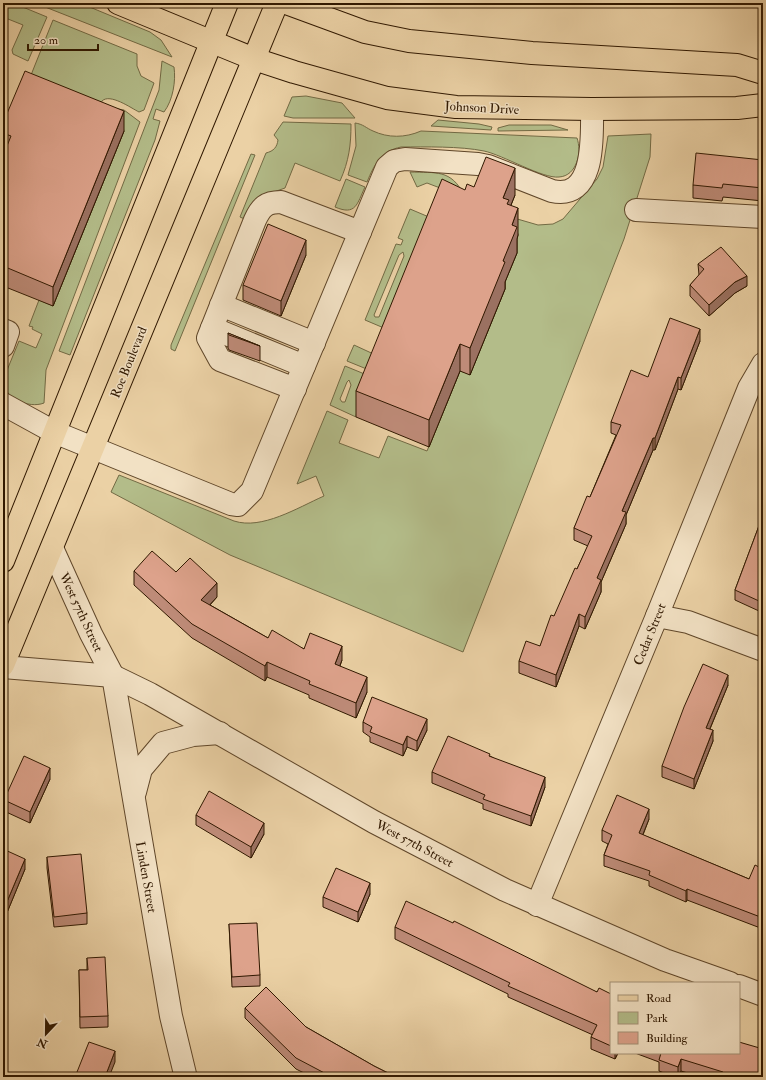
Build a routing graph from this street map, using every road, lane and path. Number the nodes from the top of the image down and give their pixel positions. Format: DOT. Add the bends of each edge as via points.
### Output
graph roads {
  1 [pos="118,3"];
  2 [pos="227,3"];
  3 [pos="276,3"];
  4 [pos="286,3"];
  5 [pos="210,42"];
  6 [pos="254,59"];
  7 [pos="763,73"];
  8 [pos="763,105"];
  9 [pos="592,109"];
  10 [pos="636,210"];
  11 [pos="763,217"];
  12 [pos="360,232"];
  13 [pos="221,305"];
  14 [pos="212,328"];
  15 [pos="3,330"];
  16 [pos="314,343"];
  17 [pos="3,346"];
  18 [pos="763,364"];
  19 [pos="304,366"];
  20 [pos="295,388"];
  21 [pos="3,404"];
  22 [pos="54,432"];
  23 [pos="93,448"];
  24 [pos="52,548"];
  25 [pos="3,561"];
  26 [pos="657,616"];
  27 [pos="763,650"];
  28 [pos="3,666"];
  29 [pos="113,676"];
  30 [pos="220,733"];
  31 [pos="134,797"];
  32 [pos="537,905"];
  33 [pos="727,982"];
  34 [pos="740,986"];
  35 [pos="763,995"];
  36 [pos="186,1076"];
  1 -- 5 [label="main road, Johnson Drive"];
  2 -- 5 [label="main road"];
  3 -- 6 [label="main road, Roe Boulevard"];
  4 -- 7 [label="main road" via="365,32 409,41 532,53 737,65"];
  5 -- 6 [label="main road, Johnson Drive"];
  5 -- 22 [label="main road"];
  6 -- 9 [label="main road, Johnson Drive" via="387,98 456,107"];
  6 -- 23 [label="main road, Roe Boulevard"];
  8 -- 9 [label="main road, Johnson Drive" via="737,108"];
  9 -- 12 [label="street" via="590,163 581,180 567,190 552,191 500,169 478,164 399,160 387,167"];
  10 -- 11 [label="street"];
  12 -- 13 [label="street" via="281,202 268,203 260,210"];
  12 -- 16 [label="street"];
  13 -- 14 [label="street"];
  13 -- 16 [label="street"];
  14 -- 19 [label="street"];
  14 -- 20 [label="street" via="208,338 220,360"];
  15 -- 17 [label="street" via="8,332"];
  16 -- 19 [label="street"];
  18 -- 26 [label="street, Cedar Street" via="748,388"];
  19 -- 20 [label="street"];
  20 -- 23 [label="street" via="252,491 238,505"];
  21 -- 22 [label="street"];
  22 -- 23 [label="street"];
  22 -- 25 [label="main road"];
  23 -- 24 [label="main road, Roe Boulevard"];
  24 -- 28 [label="main road, Roe Boulevard"];
  24 -- 29 [label="street, West 57th Street"];
  26 -- 27 [label="street" via="688,622"];
  26 -- 32 [label="street, Cedar Street"];
  28 -- 29 [label="street, West 57th Street"];
  29 -- 30 [label="street, West 57th Street"];
  29 -- 31 [label="street, Linden Street"];
  30 -- 31 [label="street" via="193,735 163,744 141,769"];
  30 -- 32 [label="street, West 57th Street" via="374,822"];
  31 -- 36 [label="street, Linden Street" via="171,1016"];
  32 -- 33 [label="street, West 57th Street" via="665,960"];
  34 -- 35 [label="street"];
}
